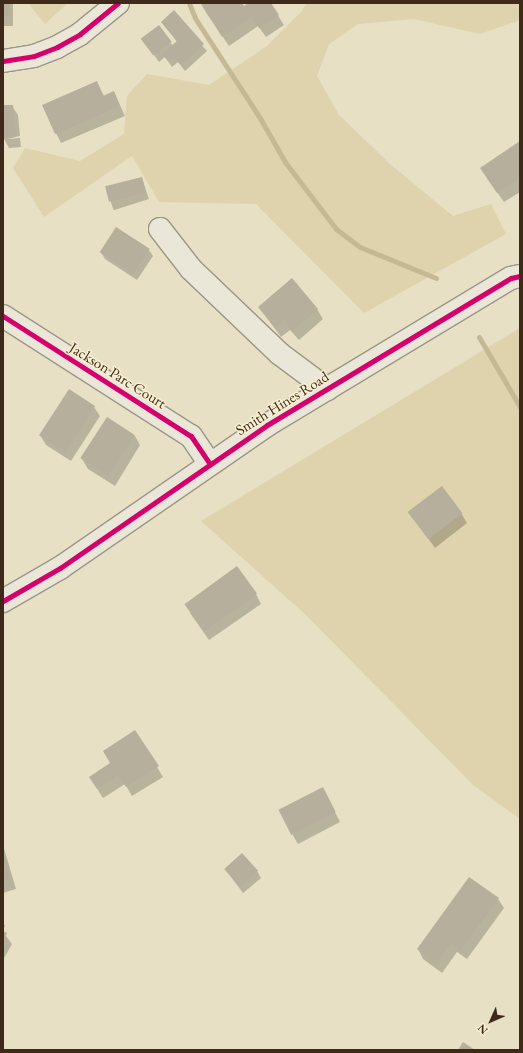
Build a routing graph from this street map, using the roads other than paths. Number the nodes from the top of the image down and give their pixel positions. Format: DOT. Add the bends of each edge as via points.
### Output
graph roads {
  1 [pos="118,3"];
  2 [pos="3,61"];
  3 [pos="160,229"];
  4 [pos="520,276"];
  5 [pos="3,316"];
  6 [pos="327,389"];
  7 [pos="210,464"];
  8 [pos="3,601"];
  1 -- 2 [label="street" via="80,34 57,47 34,56"];
  3 -- 6 [label="street" via="191,269 280,354"];
  4 -- 6 [label="street, Smith Hines Road" via="511,278"];
  5 -- 7 [label="street, Jackson Parc Court" via="191,436"];
  6 -- 7 [label="street, Smith Hines Road" via="267,425"];
  7 -- 8 [label="street, Smith Hines Road" via="60,568"];
}
